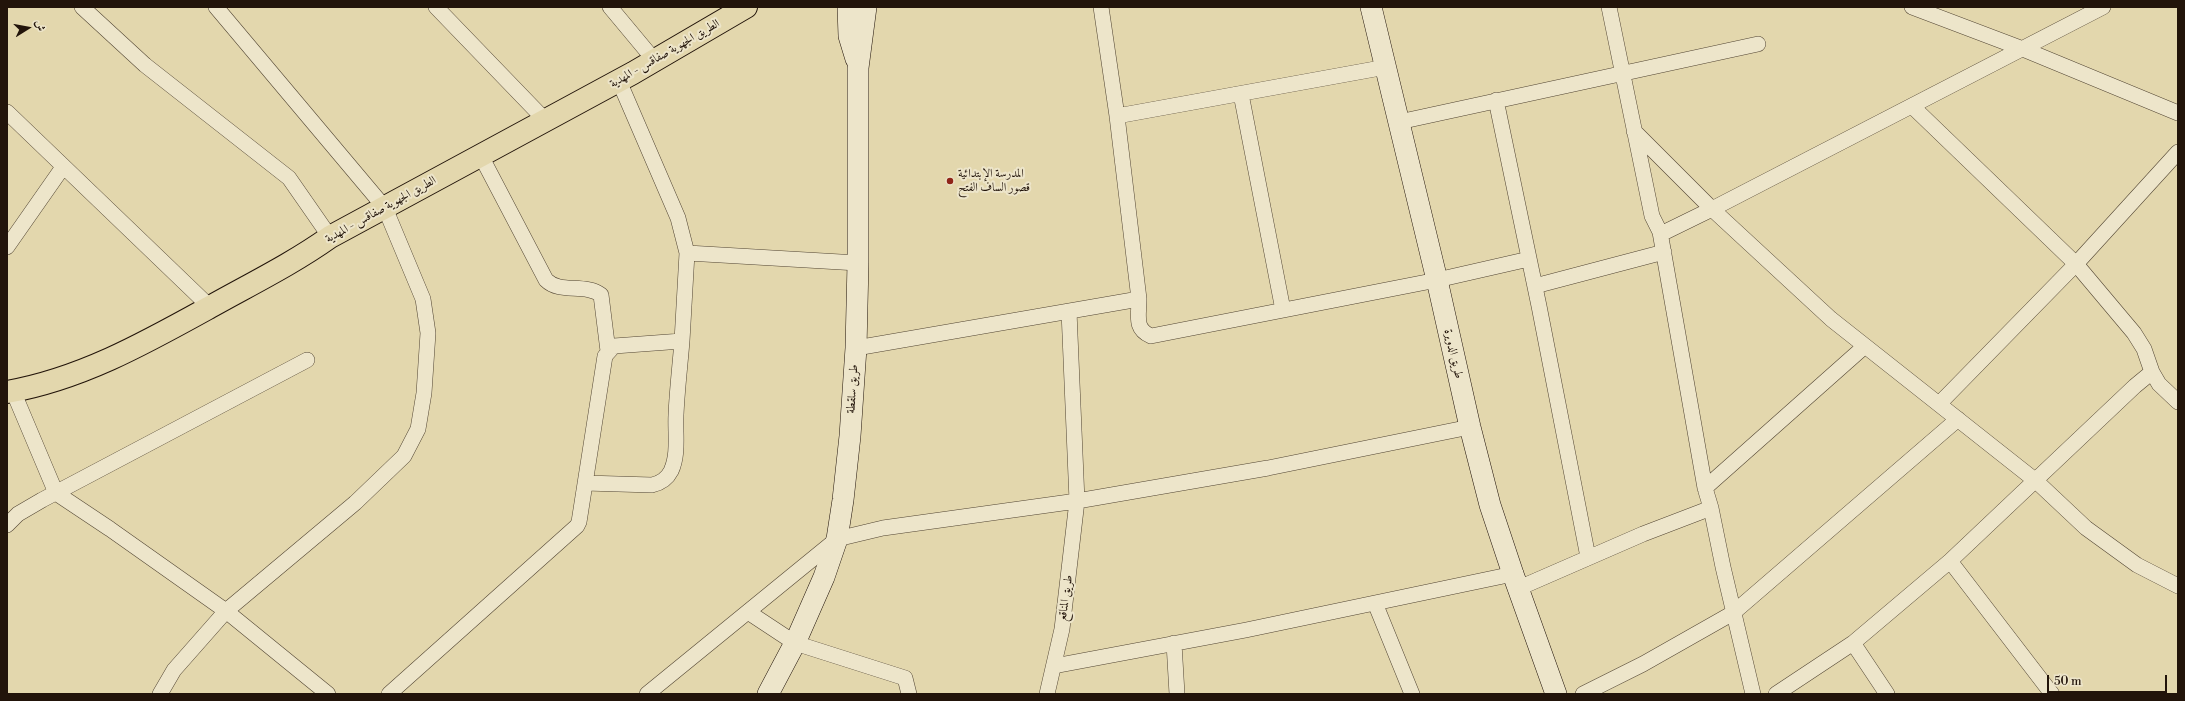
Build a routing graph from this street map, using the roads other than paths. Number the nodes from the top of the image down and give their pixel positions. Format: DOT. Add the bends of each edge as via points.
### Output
graph roads {
  1 [pos="82,7"];
  2 [pos="436,7"];
  3 [pos="610,7"];
  4 [pos="848,7"];
  5 [pos="866,7"];
  6 [pos="1101,7"];
  7 [pos="1374,7"];
  8 [pos="1609,7"];
  9 [pos="1912,7"];
  10 [pos="2103,7"];
  11 [pos="217,8"];
  12 [pos="742,8"];
  13 [pos="1758,44"];
  14 [pos="2023,49"];
  15 [pos="655,60"];
  16 [pos="858,68"];
  17 [pos="1386,68"];
  18 [pos="1622,72"];
  19 [pos="619,81"];
  20 [pos="1241,94"];
  21 [pos="1496,100"];
  22 [pos="1913,107"];
  23 [pos="7,112"];
  24 [pos="2178,113"];
  25 [pos="1116,116"];
  26 [pos="546,121"];
  27 [pos="1399,122"];
  28 [pos="1634,131"];
  29 [pos="2178,152"];
  30 [pos="481,156"];
  31 [pos="64,167"];
  32 [pos="385,208"];
  33 [pos="1712,209"];
  34 [pos="1660,232"];
  35 [pos="330,237"];
  36 [pos="7,247"];
  37 [pos="1664,252"];
  38 [pos="687,253"];
  39 [pos="1530,259"];
  40 [pos="858,263"];
  41 [pos="2076,264"];
  42 [pos="1437,280"];
  43 [pos="1535,286"];
  44 [pos="1138,300"];
  45 [pos="210,307"];
  46 [pos="1283,310"];
  47 [pos="1070,311"];
  48 [pos="682,341"];
  49 [pos="1865,346"];
  50 [pos="856,348"];
  51 [pos="608,351"];
  52 [pos="307,360"];
  53 [pos="2152,372"];
  54 [pos="10,391"];
  55 [pos="2178,402"];
  56 [pos="1939,404"];
  57 [pos="1958,419"];
  58 [pos="1470,428"];
  59 [pos="2036,481"];
  60 [pos="585,483"];
  61 [pos="1705,488"];
  62 [pos="56,493"];
  63 [pos="1076,501"];
  64 [pos="1711,508"];
  65 [pos="7,525"];
  66 [pos="837,539"];
  67 [pos="1588,557"];
  68 [pos="1950,561"];
  69 [pos="1516,581"];
  70 [pos="2178,586"];
  71 [pos="1376,603"];
  72 [pos="226,611"];
  73 [pos="748,612"];
  74 [pos="1733,613"];
  75 [pos="795,643"];
  76 [pos="1174,643"];
  77 [pos="1854,643"];
  78 [pos="1054,666"];
  79 [pos="160,694"];
  80 [pos="328,694"];
  81 [pos="389,694"];
  82 [pos="648,694"];
  83 [pos="768,694"];
  84 [pos="909,694"];
  85 [pos="1047,694"];
  86 [pos="1177,694"];
  87 [pos="1412,694"];
  88 [pos="1556,694"];
  89 [pos="1583,694"];
  90 [pos="1753,694"];
  91 [pos="1776,694"];
  92 [pos="1887,694"];
  93 [pos="2052,694"];
  1 -- 35 [label="street" via="145,65 289,178"];
  2 -- 26 [label="street"];
  3 -- 15 [label="street"];
  4 -- 16 [label="street, طريق سلقطة" via="849,36"];
  5 -- 16 [label="street, طريق سلقطة"];
  6 -- 25 [label="street"];
  7 -- 17 [label="street, طريق الدويرة"];
  8 -- 18 [label="street"];
  9 -- 14 [label="street"];
  10 -- 14 [label="street"];
  11 -- 32 [label="street"];
  12 -- 15 [label="main road, الطريق الجهوية صفاقس - المهدية"];
  13 -- 18 [label="street"];
  14 -- 22 [label="street"];
  14 -- 24 [label="street"];
  15 -- 19 [label="main road, الطريق الجهوية صفاقس - المهدية"];
  16 -- 40 [label="street, طريق سلقطة"];
  17 -- 20 [label="street"];
  17 -- 27 [label="street, طريق الدويرة"];
  18 -- 21 [label="street"];
  18 -- 28 [label="street"];
  19 -- 26 [label="main road, الطريق الجهوية صفاقس - المهدية"];
  19 -- 38 [label="street" via="678,218"];
  20 -- 25 [label="street"];
  20 -- 46 [label="street"];
  21 -- 27 [label="street"];
  21 -- 39 [label="street"];
  22 -- 33 [label="street"];
  22 -- 41 [label="street"];
  23 -- 31 [label="street"];
  25 -- 44 [label="street"];
  26 -- 30 [label="main road, الطريق الجهوية صفاقس - المهدية"];
  27 -- 42 [label="street, طريق الدويرة"];
  28 -- 33 [label="street"];
  28 -- 34 [label="street" via="1652,216"];
  29 -- 41 [label="street"];
  30 -- 32 [label="main road, الطريق الجهوية صفاقس - المهدية"];
  30 -- 51 [label="street" via="546,280 551,285 594,290 601,295"];
  31 -- 36 [label="street"];
  31 -- 45 [label="street"];
  32 -- 35 [label="main road, الطريق الجهوية صفاقس - المهدية"];
  32 -- 72 [label="street" via="422,299 428,333 424,393 418,430 404,456 360,498"];
  33 -- 34 [label="street" via="1665,232"];
  33 -- 49 [label="street" via="1831,319"];
  34 -- 37 [label="street"];
  35 -- 45 [label="main road, الطريق الجهوية صفاقس - المهدية" via="296,260"];
  37 -- 43 [label="street"];
  37 -- 61 [label="street"];
  38 -- 40 [label="street"];
  38 -- 48 [label="street"];
  39 -- 42 [label="street"];
  39 -- 43 [label="street"];
  40 -- 50 [label="street, طريق سلقطة"];
  41 -- 53 [label="street" via="2134,333 2144,348"];
  41 -- 56 [label="street"];
  42 -- 46 [label="street"];
  42 -- 58 [label="street, طريق الدويرة"];
  43 -- 67 [label="street"];
  44 -- 46 [label="street" via="1139,328 1151,336"];
  44 -- 47 [label="street"];
  45 -- 54 [label="main road, الطريق الجهوية صفاقس - المهدية" via="124,354 52,381"];
  47 -- 50 [label="street"];
  47 -- 63 [label="street, طريق المناقع"];
  48 -- 51 [label="street" via="614,346"];
  48 -- 60 [label="street" via="675,452 668,476 652,485"];
  49 -- 56 [label="street"];
  49 -- 61 [label="street"];
  50 -- 66 [label="street, طريق سلقطة" via="850,436"];
  51 -- 60 [label="street" via="605,356"];
  52 -- 62 [label="street"];
  53 -- 55 [label="street"];
  53 -- 59 [label="street"];
  54 -- 62 [label="street"];
  56 -- 57 [label="street"];
  57 -- 59 [label="street"];
  57 -- 74 [label="street"];
  58 -- 63 [label="street" via="1268,468"];
  58 -- 69 [label="street, طريق الدويرة" via="1490,505"];
  59 -- 68 [label="street"];
  59 -- 70 [label="street" via="2086,528 2112,548 2137,566"];
  60 -- 81 [label="street" via="579,522 574,530"];
  61 -- 64 [label="street"];
  62 -- 65 [label="street" via="18,514"];
  62 -- 72 [label="street"];
  63 -- 66 [label="street" via="883,528"];
  63 -- 78 [label="street, طريق المناقع" via="1062,629"];
  64 -- 67 [label="street"];
  64 -- 74 [label="street"];
  66 -- 73 [label="street"];
  66 -- 75 [label="street, طريق سلقطة" via="824,577"];
  67 -- 69 [label="street"];
  68 -- 77 [label="street"];
  68 -- 93 [label="street"];
  69 -- 71 [label="street"];
  69 -- 88 [label="street, طريق الدويرة"];
  71 -- 76 [label="street"];
  71 -- 87 [label="street"];
  72 -- 79 [label="street" via="174,670"];
  72 -- 80 [label="street"];
  73 -- 75 [label="street"];
  73 -- 82 [label="street"];
  74 -- 89 [label="street" via="1643,664"];
  74 -- 90 [label="street"];
  75 -- 83 [label="street, طريق سلقطة"];
  75 -- 84 [label="street" via="905,678"];
  76 -- 78 [label="street"];
  76 -- 86 [label="street"];
  77 -- 91 [label="street"];
  77 -- 92 [label="street"];
  78 -- 85 [label="street, طريق المناقع"];
}
